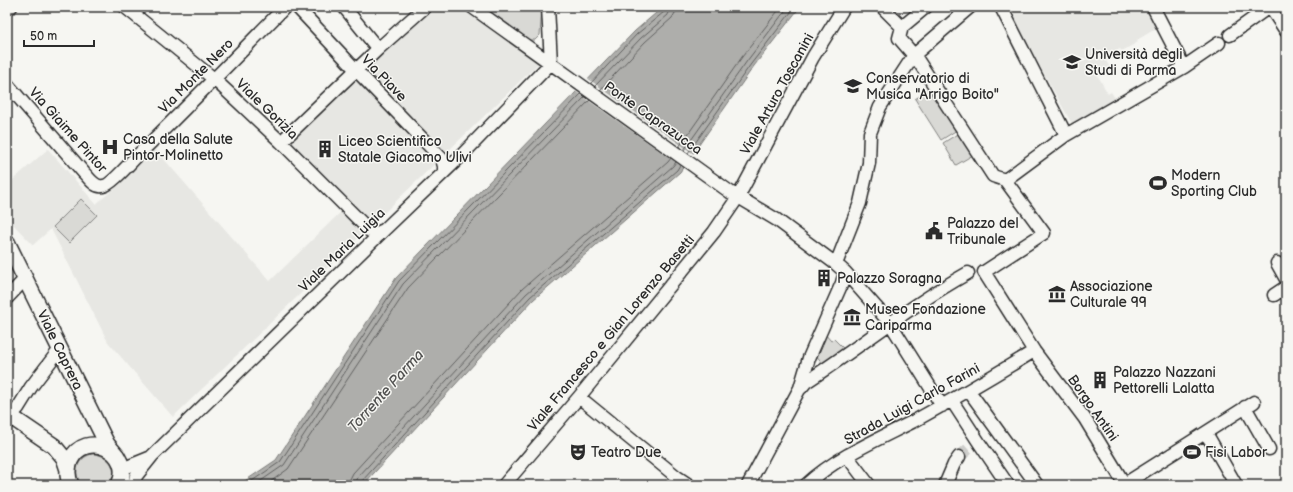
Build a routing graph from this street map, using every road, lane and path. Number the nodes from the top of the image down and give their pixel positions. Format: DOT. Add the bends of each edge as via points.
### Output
graph roads {
  1 [pos="125,7"];
  2 [pos="285,7"];
  3 [pos="297,7"];
  4 [pos="344,7"];
  5 [pos="425,7"];
  6 [pos="472,7"];
  7 [pos="548,7"];
  8 [pos="844,7"];
  9 [pos="882,7"];
  10 [pos="926,7"];
  11 [pos="970,7"];
  12 [pos="1001,7"];
  13 [pos="1153,7"];
  14 [pos="1270,7"];
  15 [pos="902,27"];
  16 [pos="1286,31"];
  17 [pos="1230,35"];
  18 [pos="1219,43"];
  19 [pos="378,49"];
  20 [pos="914,56"];
  21 [pos="551,63"];
  22 [pos="1184,67"];
  23 [pos="356,70"];
  24 [pos="214,79"];
  25 [pos="7,84"];
  26 [pos="1066,135"];
  27 [pos="281,142"];
  28 [pos="444,172"];
  29 [pos="1005,180"];
  30 [pos="110,182"];
  31 [pos="733,193"];
  32 [pos="384,230"];
  33 [pos="7,242"];
  34 [pos="1277,263"];
  35 [pos="841,268"];
  36 [pos="968,273"];
  37 [pos="25,279"];
  38 [pos="1286,279"];
  39 [pos="1286,288"];
  40 [pos="1274,295"];
  41 [pos="7,298"];
  42 [pos="890,323"];
  43 [pos="60,349"];
  44 [pos="1034,351"];
  45 [pos="800,388"];
  46 [pos="969,391"];
  47 [pos="579,397"];
  48 [pos="947,403"];
  49 [pos="9,416"];
  50 [pos="1206,433"];
  51 [pos="1269,449"];
  52 [pos="152,456"];
  53 [pos="848,456"];
  54 [pos="960,457"];
  55 [pos="120,470"];
  56 [pos="67,479"];
  57 [pos="682,483"];
  58 [pos="130,485"];
  59 [pos="134,485"];
  60 [pos="504,485"];
  61 [pos="748,485"];
  62 [pos="806,485"];
  63 [pos="869,485"];
  64 [pos="945,485"];
  65 [pos="1008,485"];
  66 [pos="1038,485"];
  67 [pos="1124,485"];
  68 [pos="1236,485"];
  1 -- 24 [label="street, Viale Gorizia"];
  2 -- 24 [label="street, Via Monte Nero"];
  3 -- 23 [label="street, Via Piave"];
  4 -- 19 [label="street"];
  5 -- 19 [label="street"];
  6 -- 21 [label="street, Ponte Caprazucca"];
  7 -- 21 [label="street"];
  8 -- 31 [label="street, Viale Arturo Toscanini"];
  9 -- 15 [label="street"];
  10 -- 15 [label="street"];
  11 -- 20 [label="street"];
  12 -- 26 [label="street"];
  13 -- 22 [label="street"];
  14 -- 16 [label="street"];
  14 -- 17 [label="street"];
  15 -- 20 [label="street" via="899,38"];
  18 -- 22 [label="street"];
  19 -- 23 [label="street"];
  20 -- 29 [label="street" via="993,176"];
  20 -- 35 [label="street" via="880,107 870,133 869,163"];
  21 -- 28 [label="street, Viale Maria Luigia"];
  21 -- 31 [label="street, Ponte Caprazucca"];
  22 -- 26 [label="street"];
  23 -- 27 [label="street"];
  23 -- 28 [label="street, Via Piave" via="442,159"];
  24 -- 27 [label="street, Viale Gorizia"];
  24 -- 30 [label="street, Via Monte Nero"];
  25 -- 30 [label="street, Via Giaime Pintor" via="93,182 102,187"];
  26 -- 29 [label="street"];
  27 -- 32 [label="street, Viale Gorizia" via="368,229 377,233"];
  28 -- 32 [label="street, Viale Maria Luigia"];
  29 -- 44 [label="street, Borgo Antini" via="1044,233 984,272"];
  31 -- 35 [label="street, Ponte Caprazucca" via="777,220"];
  31 -- 47 [label="street, Viale Francesco e Gian Lorenzo Basetti" via="714,232"];
  32 -- 52 [label="street, Viale Maria Luigia"];
  33 -- 37 [label="main road, Viale Caprera"];
  34 -- 38 [label="street"];
  35 -- 42 [label="street, Ponte Caprazucca"];
  35 -- 45 [label="street" via="842,283 809,358"];
  36 -- 42 [label="street"];
  37 -- 41 [label="street"];
  37 -- 43 [label="main road, Viale Caprera"];
  39 -- 40 [label="street"];
  42 -- 45 [label="street"];
  42 -- 48 [label="street, Ponte Caprazucca"];
  43 -- 49 [label="street" via="18,408"];
  43 -- 55 [label="main road, Viale Caprera"];
  44 -- 46 [label="street, Strada Luigi Carlo Farini"];
  44 -- 67 [label="street, Borgo Antini" via="1085,419"];
  45 -- 61 [label="street"];
  46 -- 48 [label="street, Strada Luigi Carlo Farini"];
  46 -- 66 [label="street"];
  47 -- 57 [label="street"];
  47 -- 60 [label="street, Viale Francesco e Gian Lorenzo Basetti"];
  48 -- 53 [label="street, Strada Luigi Carlo Farini"];
  48 -- 65 [label="street, Ponte Caprazucca"];
  49 -- 56 [label="main road" via="54,446 64,458"];
  50 -- 51 [label="street" via="1250,404"];
  50 -- 67 [label="street"];
  50 -- 68 [label="street"];
  52 -- 55 [label="street, Viale Maria Luigia"];
  52 -- 59 [label="street, Viale Maria Luigia" via="136,476"];
  53 -- 62 [label="street, Strada Luigi Carlo Farini"];
  53 -- 63 [label="street"];
  54 -- 64 [label="street"];
  55 -- 56 [label="main road" via="111,450 90,445 75,453"];
  55 -- 58 [label="main road, Viale Caprera"];
}
